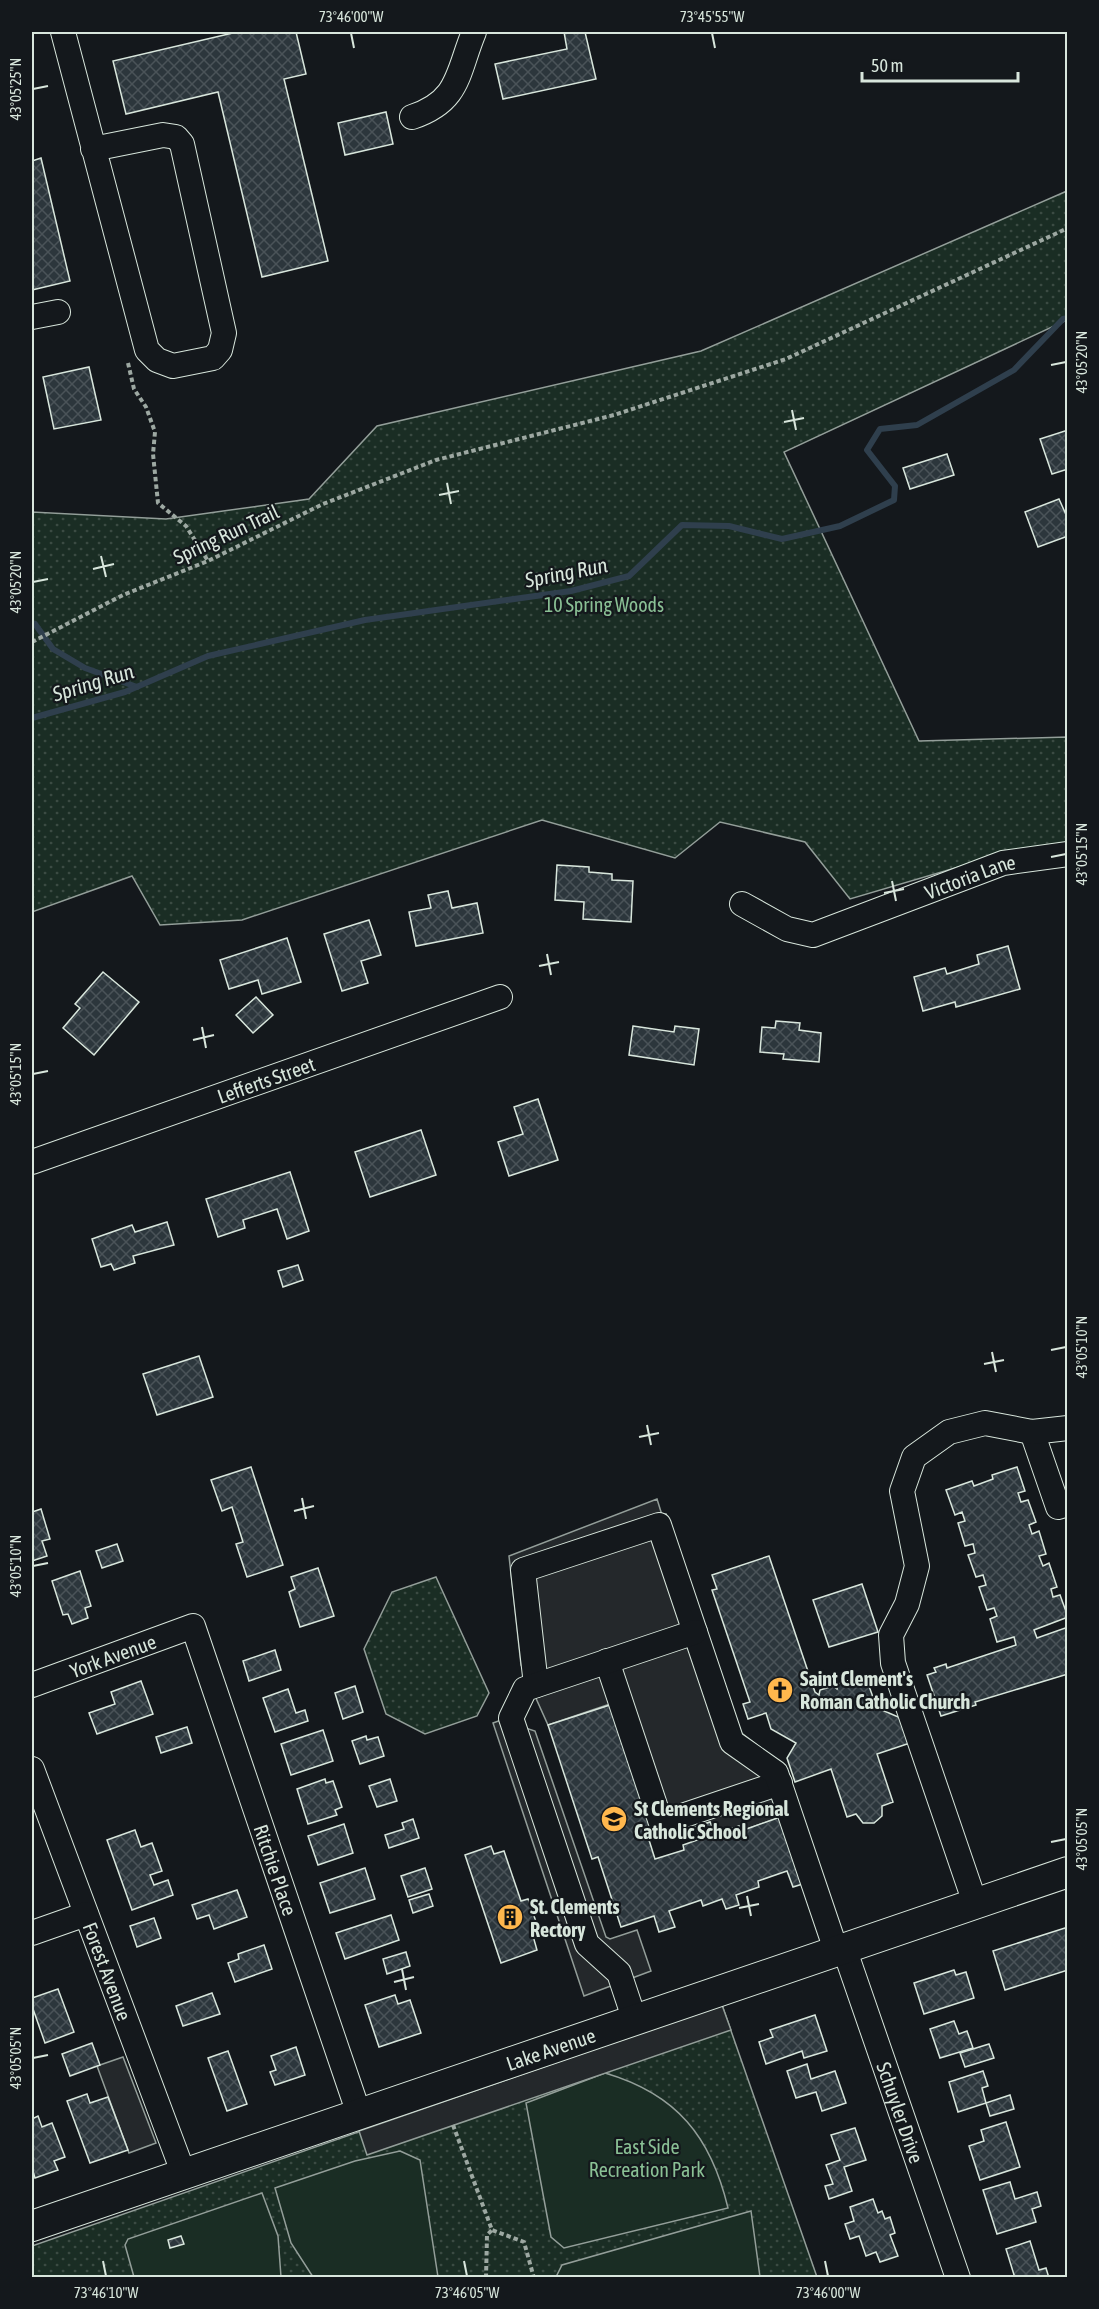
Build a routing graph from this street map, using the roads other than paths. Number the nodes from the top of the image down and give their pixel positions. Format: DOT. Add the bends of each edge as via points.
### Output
graph roads {
  1 [pos="63,32"];
  2 [pos="474,32"];
  3 [pos="412,117"];
  4 [pos="93,149"];
  5 [pos="58,312"];
  6 [pos="32,317"];
  7 [pos="1068,854"];
  8 [pos="742,904"];
  9 [pos="500,998"];
  10 [pos="32,1162"];
  11 [pos="1068,1428"];
  12 [pos="1032,1432"];
  13 [pos="1068,1504"];
  14 [pos="194,1626"];
  15 [pos="695,1632"];
  16 [pos="607,1661"];
  17 [pos="32,1685"];
  18 [pos="530,1687"];
  19 [pos="32,1769"];
  20 [pos="780,1783"];
  21 [pos="1068,1872"];
  22 [pos="975,1903"];
  23 [pos="86,1914"];
  24 [pos="32,1933"];
  25 [pos="840,1949"];
  26 [pos="635,2021"];
  27 [pos="359,2114"];
  28 [pos="183,2172"];
  29 [pos="32,2226"];
  30 [pos="958,2277"];
  1 -- 4 [label="street"];
  2 -- 3 [label="street" via="448,97 429,111"];
  4 -- 4 [label="street" via="147,350 157,360 173,366 213,358 220,350 224,333 182,144 176,136 163,135"];
  5 -- 6 [label="street"];
  7 -- 8 [label="street, Victoria Lane" via="1003,863 813,935 787,929"];
  9 -- 10 [label="street, Lefferts Street"];
  11 -- 12 [label="street"];
  12 -- 13 [label="street" via="1058,1507"];
  12 -- 22 [label="street" via="985,1423 949,1432 914,1457 902,1491 917,1566 907,1604 891,1635 892,1664"];
  14 -- 17 [label="street, York Avenue"];
  14 -- 27 [label="street, Ritchie Place"];
  15 -- 16 [label="street"];
  15 -- 18 [label="street" via="659,1525 523,1570"];
  15 -- 20 [label="street" via="732,1742 776,1773"];
  16 -- 18 [label="street"];
  16 -- 20 [label="street" via="661,1822"];
  18 -- 26 [label="street" via="511,1718 587,1944 619,1972"];
  19 -- 23 [label="street, Forest Avenue"];
  20 -- 25 [label="street, Schuyler Drive"];
  21 -- 22 [label="main road, Lake Avenue"];
  22 -- 25 [label="main road, Lake Avenue"];
  23 -- 24 [label="street"];
  23 -- 28 [label="street, Forest Avenue"];
  25 -- 26 [label="main road, Lake Avenue"];
  25 -- 30 [label="street, Schuyler Drive"];
  26 -- 27 [label="main road, Lake Avenue"];
  27 -- 28 [label="main road, Lake Avenue"];
  28 -- 29 [label="main road, Lake Avenue"];
}
